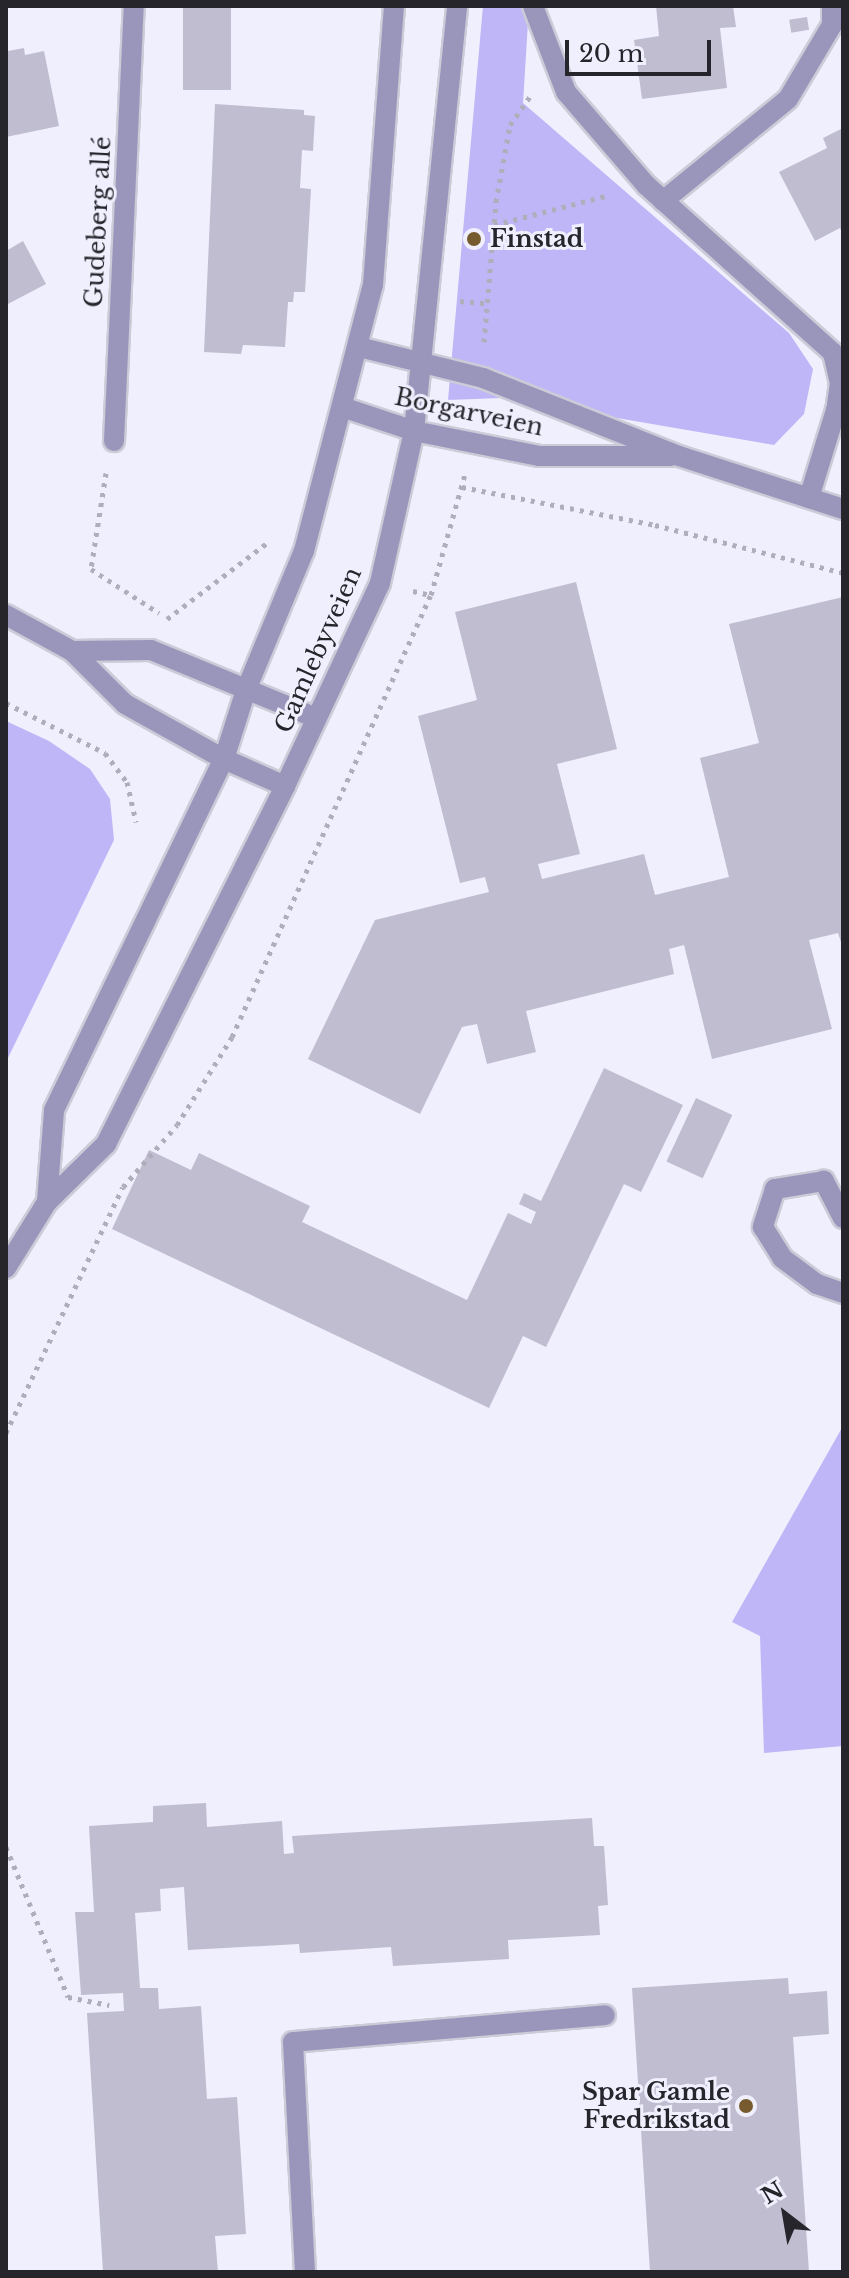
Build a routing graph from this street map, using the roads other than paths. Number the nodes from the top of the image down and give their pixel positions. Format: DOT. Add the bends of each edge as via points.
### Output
graph roads {
  1 [pos="134,6"];
  2 [pos="394,6"];
  3 [pos="457,6"];
  4 [pos="533,6"];
  5 [pos="832,6"];
  6 [pos="663,201"];
  7 [pos="359,347"];
  8 [pos="420,365"];
  9 [pos="345,408"];
  10 [pos="414,431"];
  11 [pos="114,441"];
  12 [pos="679,456"];
  13 [pos="809,498"];
  14 [pos="843,509"];
  15 [pos="6,615"];
  16 [pos="72,651"];
  17 [pos="246,690"];
  18 [pos="316,718"];
  19 [pos="224,759"];
  20 [pos="285,786"];
  21 [pos="47,1202"];
  22 [pos="843,1218"];
  23 [pos="6,1268"];
  24 [pos="843,1293"];
  25 [pos="605,2015"];
  26 [pos="305,2272"];
  1 -- 11 [label="street, Gudeberg allé"];
  2 -- 7 [label="street, Gamlebyveien" via="380,227"];
  3 -- 8 [label="street, Gamlebyveien"];
  4 -- 6 [label="street" via="566,92"];
  5 -- 6 [label="street" via="832,25 788,99"];
  6 -- 13 [label="street" via="833,353 840,383 836,410"];
  7 -- 8 [label="street, Borgarveien"];
  7 -- 9 [label="street, Gamlebyveien"];
  8 -- 10 [label="street, Gamlebyveien"];
  8 -- 12 [label="street, Borgarveien" via="532,394"];
  9 -- 10 [label="street, Borgarveien"];
  9 -- 17 [label="street, Gamlebyveien" via="304,551"];
  10 -- 12 [label="street, Borgarveien" via="539,456"];
  10 -- 18 [label="street, Gamlebyveien" via="380,583"];
  12 -- 13 [label="street, Borgarveien"];
  13 -- 14 [label="street, Borgarveien"];
  15 -- 16 [label="street"];
  16 -- 17 [label="street" via="151,650"];
  16 -- 19 [label="street" via="125,704"];
  17 -- 18 [label="street"];
  17 -- 19 [label="street, Gamlebyveien"];
  18 -- 20 [label="street, Gamlebyveien"];
  19 -- 20 [label="street"];
  19 -- 21 [label="street, Gamlebyveien" via="54,1110"];
  20 -- 21 [label="street, Gamlebyveien" via="106,1144"];
  21 -- 23 [label="street, Gamlebyveien"];
  22 -- 24 [label="street" via="824,1181 775,1189 763,1227 782,1258 817,1284"];
  25 -- 26 [label="street" via="293,2042"];
}
